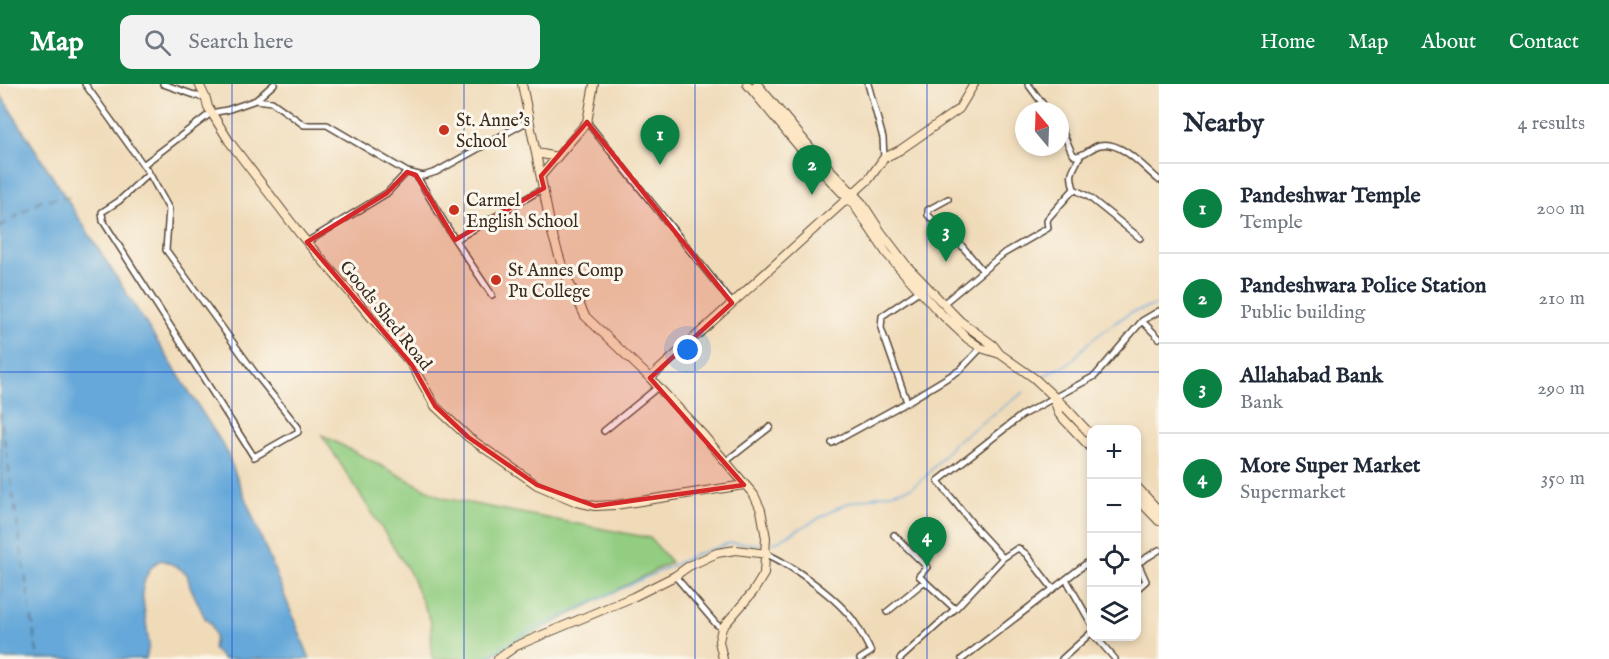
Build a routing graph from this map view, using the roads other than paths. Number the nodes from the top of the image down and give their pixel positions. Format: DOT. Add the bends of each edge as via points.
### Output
graph roads {
  1 [pos="86,84"];
  2 [pos="163,84"];
  3 [pos="199,84"];
  4 [pos="274,84"];
  5 [pos="522,84"];
  6 [pos="594,84"];
  7 [pos="747,84"];
  8 [pos="757,84"];
  9 [pos="868,84"];
  10 [pos="974,84"];
  11 [pos="1028,84"];
  12 [pos="206,99"];
  13 [pos="256,100"];
  14 [pos="1041,102"];
  15 [pos="211,114"];
  16 [pos="530,120"];
  17 [pos="587,122"];
  18 [pos="1069,148"];
  19 [pos="537,153"];
  20 [pos="1080,156"];
  21 [pos="557,157"];
  22 [pos="884,158"];
  23 [pos="143,165"];
  24 [pos="822,166"];
  25 [pos="407,172"];
  26 [pos="149,173"];
  27 [pos="416,176"];
  28 [pos="541,176"];
  29 [pos="1159,180"];
  30 [pos="544,188"];
  31 [pos="1074,189"];
  32 [pos="850,195"];
  33 [pos="948,199"];
  34 [pos="1140,238"];
  35 [pos="455,240"];
  36 [pos="307,242"];
  37 [pos="982,270"];
  38 [pos="919,291"];
  39 [pos="492,294"];
  40 [pos="732,303"];
  41 [pos="944,303"];
  42 [pos="937,310"];
  43 [pos="1159,310"];
  44 [pos="1142,321"];
  45 [pos="1159,338"];
  46 [pos="981,348"];
  47 [pos="1000,354"];
  48 [pos="650,378"];
  49 [pos="658,387"];
  50 [pos="1054,399"];
  51 [pos="907,402"];
  52 [pos="770,427"];
  53 [pos="604,431"];
  54 [pos="1087,431"];
  55 [pos="832,443"];
  56 [pos="1087,444"];
  57 [pos="724,462"];
  58 [pos="744,485"];
  59 [pos="1141,491"];
  60 [pos="1141,501"];
  61 [pos="1159,511"];
  62 [pos="1159,521"];
  63 [pos="894,535"];
  64 [pos="1159,550"];
  65 [pos="767,554"];
  66 [pos="1003,558"];
  67 [pos="1141,560"];
  68 [pos="1087,563"];
  69 [pos="1141,570"];
  70 [pos="675,576"];
  71 [pos="1066,579"];
  72 [pos="925,581"];
  73 [pos="1141,586"];
  74 [pos="1053,589"];
  75 [pos="955,609"];
  76 [pos="887,612"];
  77 [pos="1087,616"];
  78 [pos="722,628"];
  79 [pos="1087,636"];
  80 [pos="1099,641"];
  81 [pos="498,659"];
  82 [pos="723,659"];
  83 [pos="860,659"];
  84 [pos="900,659"];
  85 [pos="962,659"];
  86 [pos="1062,659"];
  87 [pos="1115,659"];
  1 -- 23 [label="street"];
  2 -- 12 [label="street"];
  3 -- 12 [label="street, Goods Shed Road"];
  4 -- 13 [label="street"];
  5 -- 16 [label="street"];
  6 -- 17 [label="street"];
  7 -- 24 [label="street" via="777,122"];
  8 -- 24 [label="street"];
  9 -- 22 [label="street" via="883,138"];
  10 -- 22 [label="street" via="959,110"];
  11 -- 14 [label="street"];
  12 -- 15 [label="street, Goods Shed Road"];
  13 -- 15 [label="street"];
  13 -- 25 [label="street" via="272,102 304,125 327,125"];
  15 -- 23 [label="street"];
  15 -- 36 [label="street, Goods Shed Road"];
  16 -- 19 [label="street"];
  16 -- 27 [label="street" via="436,172"];
  17 -- 21 [label="street"];
  17 -- 40 [label="street"];
  18 -- 20 [label="street"];
  19 -- 21 [label="street"];
  19 -- 28 [label="street"];
  20 -- 29 [label="street" via="1096,146 1110,145"];
  20 -- 31 [label="street" via="1071,173"];
  21 -- 28 [label="street"];
  22 -- 32 [label="street"];
  23 -- 26 [label="street"];
  24 -- 32 [label="street"];
  25 -- 27 [label="street"];
  25 -- 36 [label="street" via="372,204"];
  26 -- 26 [label="street" via="102,212 103,221 254,457 298,432 298,427 166,249 169,209"];
  27 -- 35 [label="street"];
  28 -- 30 [label="street"];
  30 -- 35 [label="street"];
  30 -- 48 [label="street" via="564,272 585,316"];
  31 -- 34 [label="street"];
  31 -- 37 [label="street" via="1049,217 1047,230"];
  32 -- 38 [label="street" via="887,254"];
  32 -- 40 [label="street"];
  32 -- 41 [label="street" via="862,203 893,249"];
  33 -- 37 [label="street" via="928,210 928,215 952,234"];
  35 -- 39 [label="street"];
  36 -- 58 [label="street, Goods Shed Road" via="412,365 435,406 468,436 537,485 595,506"];
  37 -- 41 [label="street"];
  38 -- 42 [label="street"];
  38 -- 51 [label="street" via="882,316 881,328"];
  40 -- 48 [label="street"];
  41 -- 42 [label="street"];
  41 -- 47 [label="street"];
  42 -- 46 [label="street"];
  43 -- 44 [label="street"];
  44 -- 45 [label="street"];
  44 -- 50 [label="street" via="1095,376"];
  46 -- 47 [label="street"];
  46 -- 51 [label="street" via="960,370"];
  47 -- 50 [label="street" via="1034,378"];
  48 -- 49 [label="street"];
  49 -- 53 [label="street"];
  49 -- 57 [label="street"];
  50 -- 54 [label="street"];
  50 -- 56 [label="street" via="1059,414"];
  50 -- 66 [label="street" via="1022,415 938,481"];
  51 -- 55 [label="street"];
  52 -- 57 [label="street"];
  57 -- 58 [label="street"];
  58 -- 65 [label="street" via="754,495 763,515"];
  59 -- 61 [label="street"];
  60 -- 62 [label="street"];
  63 -- 72 [label="street" via="927,567 919,576"];
  64 -- 67 [label="street"];
  65 -- 70 [label="street" via="736,550 717,553"];
  65 -- 78 [label="street" via="764,574"];
  65 -- 83 [label="street" via="790,565 855,621 871,652"];
  66 -- 74 [label="street" via="1018,548"];
  66 -- 75 [label="street"];
  68 -- 71 [label="street"];
  69 -- 73 [label="street" via="1146,581"];
  70 -- 78 [label="street"];
  70 -- 81 [label="street" via="516,646"];
  71 -- 74 [label="street"];
  71 -- 77 [label="street"];
  72 -- 75 [label="street"];
  72 -- 76 [label="street"];
  74 -- 85 [label="street"];
  75 -- 84 [label="street"];
  78 -- 82 [label="street" via="719,641"];
  79 -- 86 [label="street"];
  80 -- 87 [label="street"];
}
